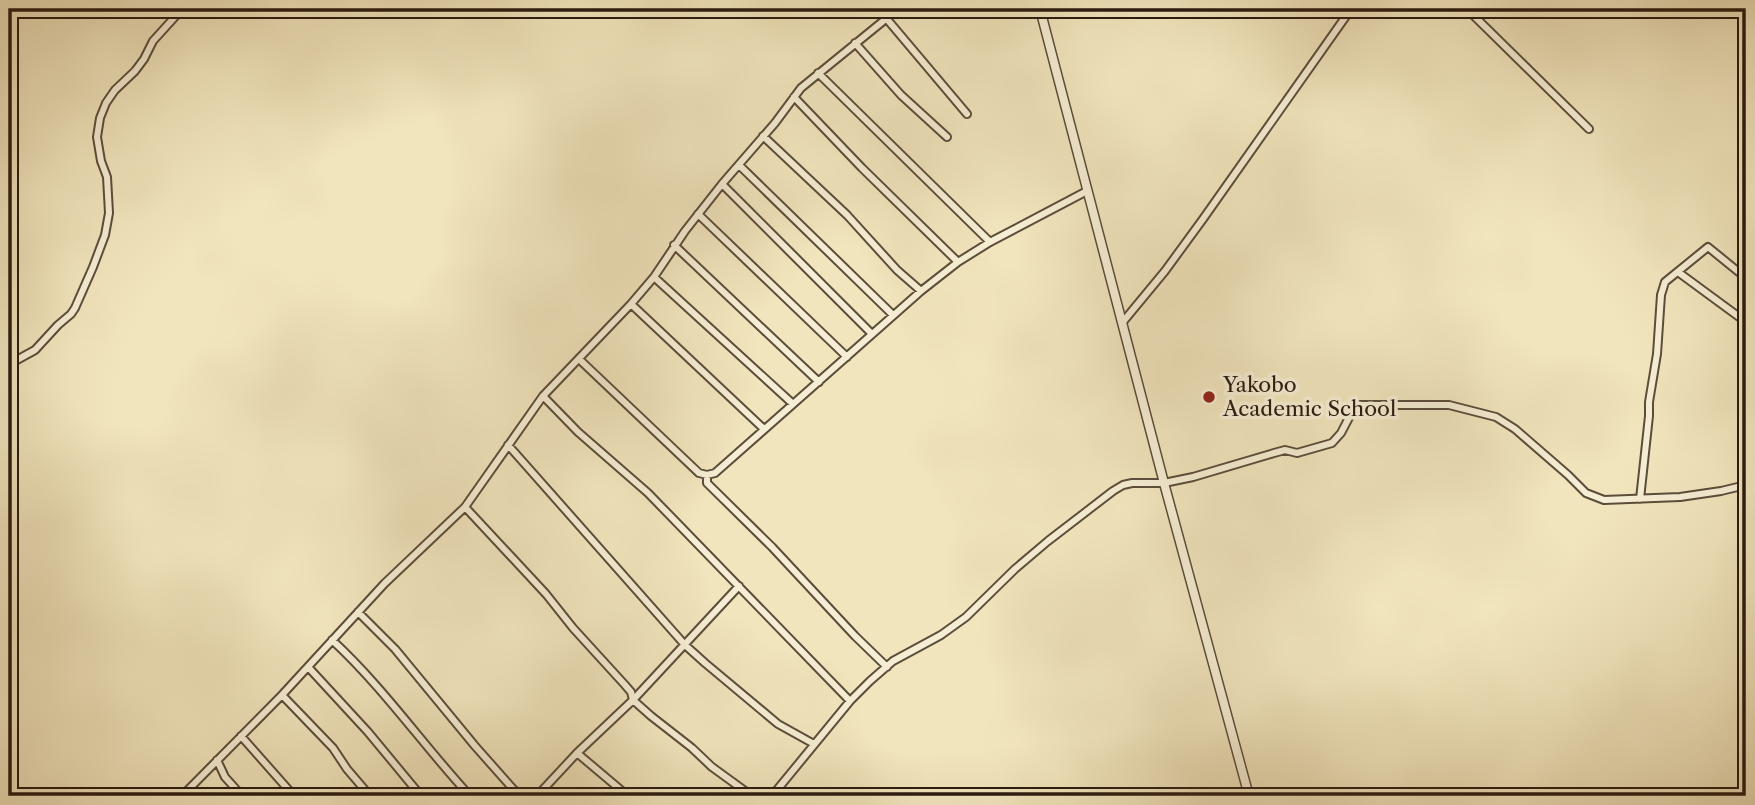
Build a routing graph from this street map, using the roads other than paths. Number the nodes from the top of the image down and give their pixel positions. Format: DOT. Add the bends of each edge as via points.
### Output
graph roads {
  1 [pos="181,9"];
  2 [pos="898,9"];
  3 [pos="1040,9"];
  4 [pos="1351,9"];
  5 [pos="1467,9"];
  6 [pos="886,18"];
  7 [pos="855,43"];
  8 [pos="818,73"];
  9 [pos="794,97"];
  10 [pos="967,114"];
  11 [pos="1589,129"];
  12 [pos="764,136"];
  13 [pos="947,137"];
  14 [pos="739,164"];
  15 [pos="722,184"];
  16 [pos="1087,191"];
  17 [pos="698,214"];
  18 [pos="990,242"];
  19 [pos="674,245"];
  20 [pos="958,262"];
  21 [pos="1678,272"];
  22 [pos="654,277"];
  23 [pos="1746,278"];
  24 [pos="920,290"];
  25 [pos="631,304"];
  26 [pos="893,315"];
  27 [pos="1746,322"];
  28 [pos="1122,323"];
  29 [pos="872,334"];
  30 [pos="847,357"];
  31 [pos="12,359"];
  32 [pos="579,359"];
  33 [pos="9,378"];
  34 [pos="819,382"];
  35 [pos="543,396"];
  36 [pos="793,404"];
  37 [pos="764,429"];
  38 [pos="508,445"];
  39 [pos="707,475"];
  40 [pos="1164,483"];
  41 [pos="1746,485"];
  42 [pos="1640,499"];
  43 [pos="465,508"];
  44 [pos="739,586"];
  45 [pos="358,612"];
  46 [pos="332,640"];
  47 [pos="685,645"];
  48 [pos="887,667"];
  49 [pos="309,668"];
  50 [pos="282,695"];
  51 [pos="633,700"];
  52 [pos="850,701"];
  53 [pos="241,736"];
  54 [pos="814,744"];
  55 [pos="577,752"];
  56 [pos="217,760"];
  57 [pos="189,790"];
  58 [pos="182,796"];
  59 [pos="195,796"];
  60 [pos="242,796"];
  61 [pos="293,796"];
  62 [pos="370,796"];
  63 [pos="421,796"];
  64 [pos="470,796"];
  65 [pos="523,796"];
  66 [pos="537,796"];
  67 [pos="628,796"];
  68 [pos="757,796"];
  69 [pos="772,796"];
  70 [pos="1249,796"];
  1 -- 31 [label="street" via="106,103 100,118 97,137 107,177 109,214 75,308 35,350"];
  2 -- 6 [label="street"];
  3 -- 16 [label="street"];
  4 -- 28 [label="street" via="1203,219"];
  5 -- 11 [label="street"];
  6 -- 7 [label="street"];
  6 -- 10 [label="street"];
  7 -- 8 [label="street"];
  7 -- 13 [label="street"];
  8 -- 9 [label="street"];
  8 -- 18 [label="street"];
  9 -- 12 [label="street"];
  9 -- 20 [label="street"];
  12 -- 14 [label="street"];
  12 -- 24 [label="street"];
  14 -- 15 [label="street"];
  14 -- 26 [label="street"];
  15 -- 17 [label="street"];
  15 -- 29 [label="street"];
  16 -- 18 [label="street"];
  16 -- 28 [label="street"];
  17 -- 19 [label="street"];
  17 -- 30 [label="street"];
  18 -- 20 [label="street"];
  19 -- 22 [label="street"];
  19 -- 34 [label="street"];
  20 -- 24 [label="street"];
  21 -- 23 [label="street" via="1708,247"];
  21 -- 27 [label="street"];
  21 -- 42 [label="street" via="1665,282 1661,295"];
  22 -- 25 [label="street"];
  22 -- 36 [label="street"];
  24 -- 26 [label="street"];
  25 -- 32 [label="street"];
  25 -- 37 [label="street"];
  26 -- 29 [label="street"];
  28 -- 40 [label="street"];
  29 -- 30 [label="street"];
  30 -- 34 [label="street"];
  31 -- 33 [label="street"];
  32 -- 35 [label="street"];
  32 -- 39 [label="street" via="699,473"];
  34 -- 36 [label="street"];
  35 -- 38 [label="street"];
  35 -- 44 [label="street" via="648,492"];
  36 -- 37 [label="street"];
  37 -- 39 [label="street"];
  38 -- 43 [label="street"];
  38 -- 47 [label="street"];
  39 -- 48 [label="street" via="707,483"];
  40 -- 42 [label="street" via="1285,450 1297,453 1332,443 1360,405 1449,405 1504,421 1592,497"];
  40 -- 48 [label="street" via="1132,483 1113,491 1048,541 960,622"];
  40 -- 70 [label="street"];
  41 -- 42 [label="street"];
  43 -- 45 [label="street"];
  43 -- 51 [label="street" via="546,594 631,692"];
  44 -- 47 [label="street"];
  44 -- 52 [label="street"];
  45 -- 46 [label="street"];
  45 -- 65 [label="street"];
  46 -- 49 [label="street"];
  46 -- 64 [label="street"];
  47 -- 51 [label="street"];
  47 -- 54 [label="street" via="778,724"];
  48 -- 52 [label="street"];
  49 -- 50 [label="street"];
  49 -- 63 [label="street"];
  50 -- 53 [label="street"];
  50 -- 62 [label="street"];
  51 -- 55 [label="street"];
  51 -- 68 [label="street" via="712,767"];
  52 -- 54 [label="street"];
  53 -- 56 [label="street"];
  53 -- 61 [label="street"];
  54 -- 69 [label="street"];
  55 -- 66 [label="street"];
  55 -- 67 [label="street"];
  56 -- 57 [label="street"];
  56 -- 60 [label="street"];
  57 -- 58 [label="street"];
  57 -- 59 [label="street"];
}
